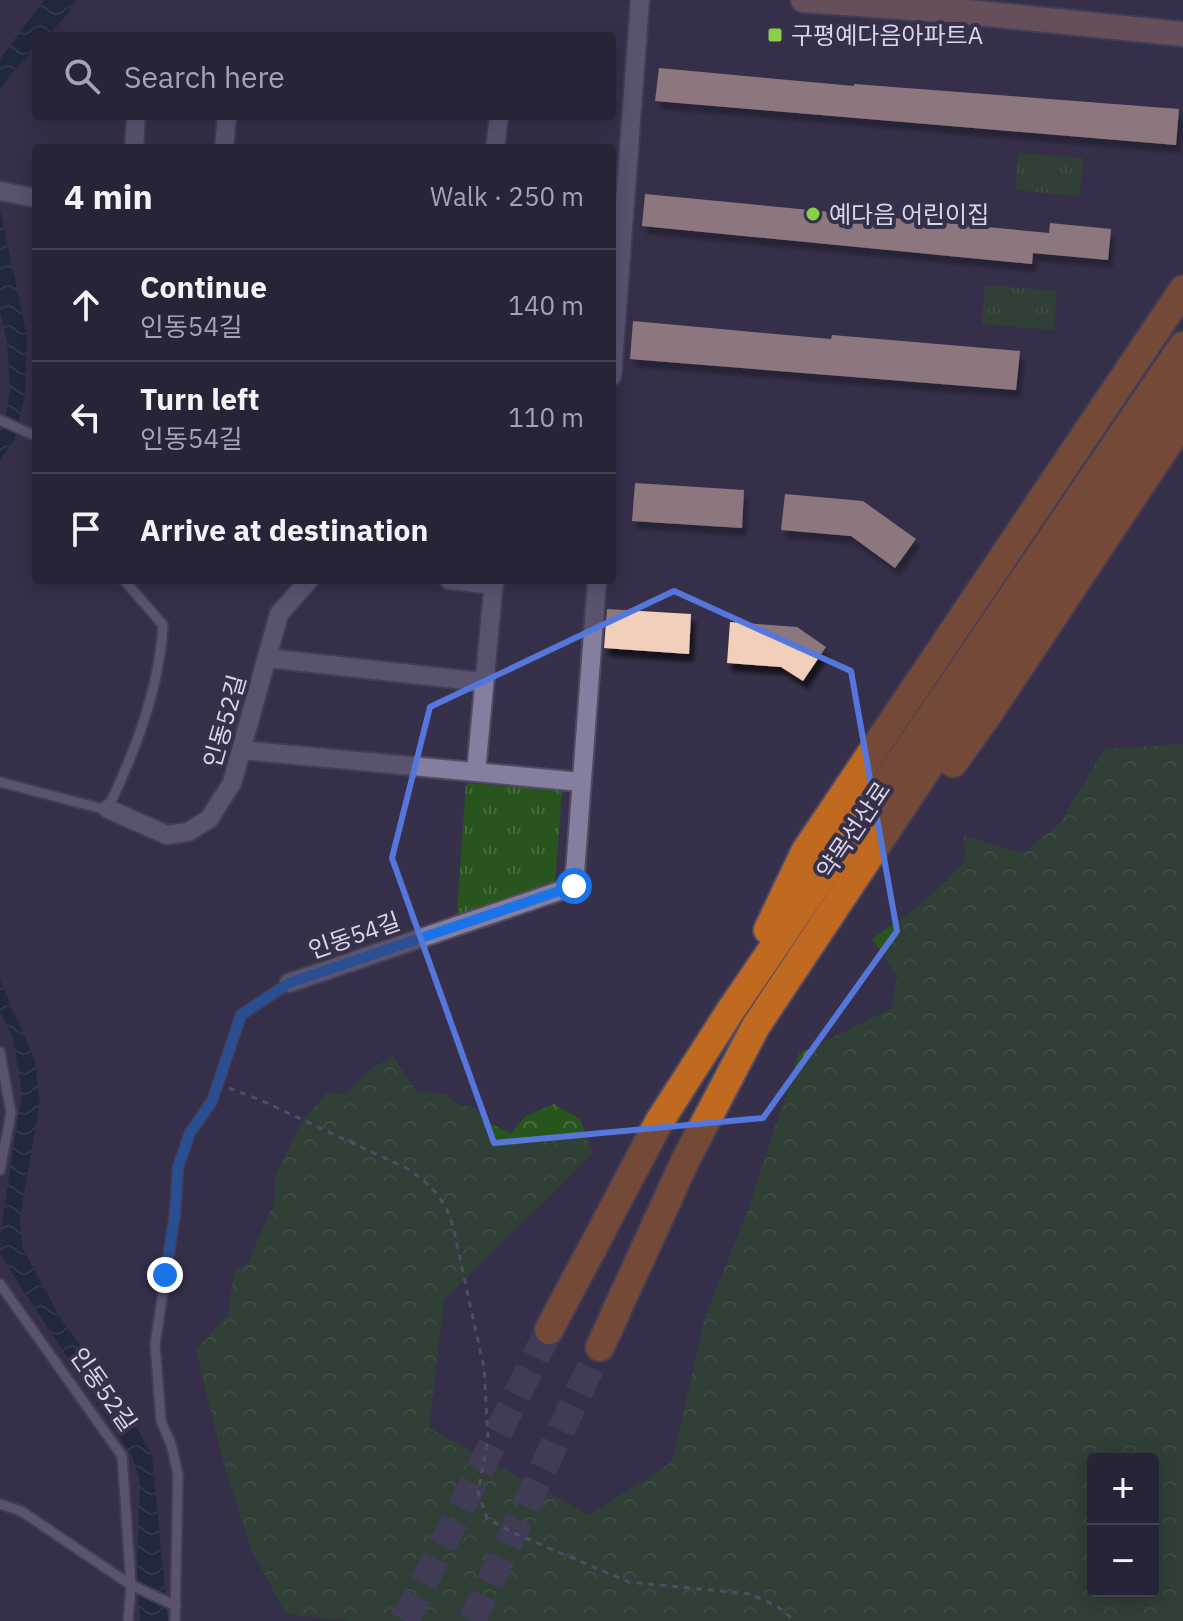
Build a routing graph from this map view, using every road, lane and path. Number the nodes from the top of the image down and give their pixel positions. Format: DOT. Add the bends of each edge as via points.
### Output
graph roads {
  1 [pos="640,0"];
  2 [pos="803,0"];
  3 [pos="1183,34"];
  4 [pos="136,120"];
  5 [pos="227,120"];
  6 [pos="498,120"];
  7 [pos="134,144"];
  8 [pos="224,144"];
  9 [pos="496,144"];
  10 [pos="0,191"];
  11 [pos="32,198"];
  12 [pos="616,275"];
  13 [pos="1183,290"];
  14 [pos="1183,346"];
  15 [pos="1172,400"];
  16 [pos="0,420"];
  17 [pos="32,434"];
  18 [pos="127,584"];
  19 [pos="305,584"];
  20 [pos="494,584"];
  21 [pos="597,584"];
  22 [pos="267,658"];
  23 [pos="483,682"];
  24 [pos="241,750"];
  25 [pos="476,772"];
  26 [pos="0,782"];
  27 [pos="581,782"];
  28 [pos="108,809"];
  29 [pos="289,983"];
  30 [pos="729,1013"];
  31 [pos="0,1052"];
  32 [pos="218,1084"];
  33 [pos="0,1170"];
  34 [pos="0,1284"];
  35 [pos="549,1330"];
  36 [pos="600,1347"];
  37 [pos="0,1504"];
  38 [pos="131,1585"];
  39 [pos="176,1606"];
  40 [pos="128,1621"];
  41 [pos="175,1621"];
  42 [pos="795,1621"];
  1 -- 12 [label="street"];
  2 -- 3 [label="main road"];
  4 -- 7 [label="street"];
  5 -- 8 [label="street"];
  6 -- 9 [label="street"];
  10 -- 11 [label="street"];
  13 -- 30 [label="highway" via="805,852"];
  14 -- 15 [label="highway, 약목선산로"];
  15 -- 30 [label="highway, 약목선산로"];
  15 -- 36 [label="highway" via="986,717 756,1026 686,1159"];
  16 -- 17 [label="lane"];
  18 -- 28 [label="lane" via="163,625 161,658 133,756"];
  19 -- 22 [label="street, 인동52길" via="279,614"];
  20 -- 23 [label="street"];
  21 -- 27 [label="street, 인동54길"];
  22 -- 23 [label="street"];
  22 -- 24 [label="street, 인동52길"];
  23 -- 25 [label="street"];
  24 -- 25 [label="street"];
  24 -- 28 [label="street, 인동52길" via="232,783 209,819 188,832 167,835"];
  25 -- 27 [label="street"];
  26 -- 28 [label="lane, 인동52길"];
  27 -- 29 [label="street, 인동54길" via="574,886"];
  29 -- 32 [label="lane, 인동54길" via="241,1015"];
  30 -- 35 [label="highway, 약목선산로" via="659,1122"];
  31 -- 33 [label="lane" via="11,1113"];
  32 -- 39 [label="lane, 인동54길" via="178,1167 155,1344 161,1421 178,1474"];
  32 -- 42 [label="path" via="406,1168 446,1205 484,1368 488,1438 478,1493 487,1518 629,1582 750,1594"];
  34 -- 38 [label="lane, 인동52길" via="122,1456"];
  37 -- 38 [label="lane" via="21,1511"];
  38 -- 39 [label="lane"];
  38 -- 40 [label="lane, 인동52길"];
  39 -- 41 [label="lane, 인동54길"];
}
